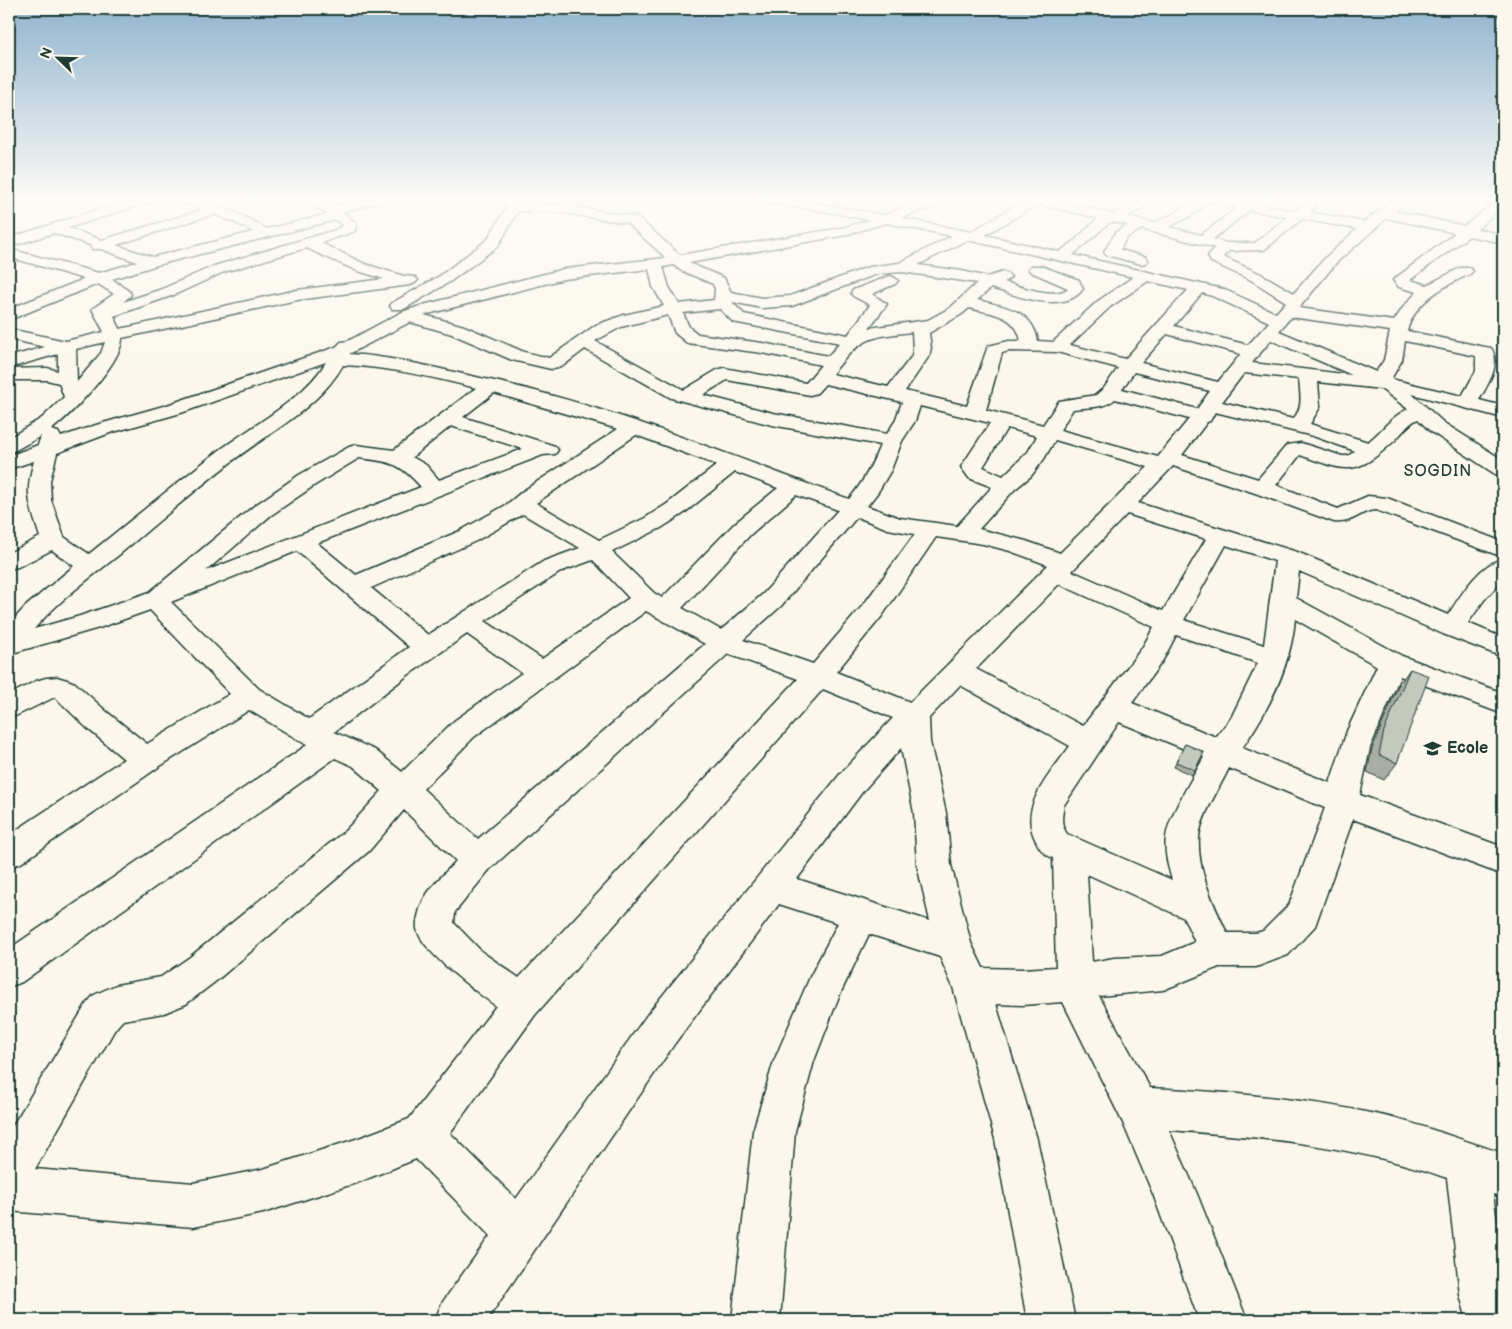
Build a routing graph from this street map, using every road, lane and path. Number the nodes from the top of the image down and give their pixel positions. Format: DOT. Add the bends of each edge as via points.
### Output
graph roads {
  1 [pos="29,260"];
  2 [pos="53,260"];
  3 [pos="146,260"];
  4 [pos="159,260"];
  5 [pos="252,260"];
  6 [pos="347,260"];
  7 [pos="469,260"];
  8 [pos="677,260"];
  9 [pos="920,260"];
  10 [pos="952,260"];
  11 [pos="1060,260"];
  12 [pos="1074,260"];
  13 [pos="1142,260"];
  14 [pos="1220,260"];
  15 [pos="1331,260"];
  16 [pos="1427,260"];
  17 [pos="152,262"];
  18 [pos="41,264"];
  19 [pos="655,264"];
  20 [pos="1169,266"];
  21 [pos="1036,269"];
  22 [pos="1465,271"];
  23 [pos="17,272"];
  24 [pos="898,273"];
  25 [pos="1218,274"];
  26 [pos="1010,276"];
  27 [pos="1145,276"];
  28 [pos="1256,277"];
  29 [pos="99,278"];
  30 [pos="446,278"];
  31 [pos="410,280"];
  32 [pos="989,281"];
  33 [pos="1198,288"];
  34 [pos="1428,290"];
  35 [pos="723,300"];
  36 [pos="967,303"];
  37 [pos="674,310"];
  38 [pos="104,314"];
  39 [pos="9,315"];
  40 [pos="408,316"];
  41 [pos="928,325"];
  42 [pos="1164,328"];
  43 [pos="1400,331"];
  44 [pos="9,334"];
  45 [pos="113,336"];
  46 [pos="855,339"];
  47 [pos="583,341"];
  48 [pos="66,346"];
  49 [pos="1030,346"];
  50 [pos="1057,347"];
  51 [pos="1503,347"];
  52 [pos="1485,352"];
  53 [pos="340,355"];
  54 [pos="1251,355"];
  55 [pos="9,363"];
  56 [pos="1128,366"];
  57 [pos="826,370"];
  58 [pos="498,372"];
  59 [pos="9,375"];
  60 [pos="1308,375"];
  61 [pos="66,380"];
  62 [pos="1381,382"];
  63 [pos="1111,392"];
  64 [pos="687,396"];
  65 [pos="73,397"];
  66 [pos="903,397"];
  67 [pos="1468,403"];
  68 [pos="1421,411"];
  69 [pos="1503,412"];
  70 [pos="975,413"];
  71 [pos="55,417"];
  72 [pos="447,418"];
  73 [pos="1002,420"];
  74 [pos="1298,426"];
  75 [pos="1437,427"];
  76 [pos="634,428"];
  77 [pos="1049,432"];
  78 [pos="892,441"];
  79 [pos="9,446"];
  80 [pos="1503,446"];
  81 [pos="543,448"];
  82 [pos="48,449"];
  83 [pos="1371,450"];
  84 [pos="398,457"];
  85 [pos="1166,461"];
  86 [pos="9,463"];
  87 [pos="579,464"];
  88 [pos="730,464"];
  89 [pos="1503,469"];
  90 [pos="1006,485"];
  91 [pos="794,486"];
  92 [pos="1263,488"];
  93 [pos="436,490"];
  94 [pos="522,504"];
  95 [pos="1122,505"];
  96 [pos="854,508"];
  97 [pos="929,530"];
  98 [pos="963,533"];
  99 [pos="1220,536"];
  100 [pos="53,540"];
  101 [pos="300,541"];
  102 [pos="597,550"];
  103 [pos="1503,550"];
  104 [pos="1288,558"];
  105 [pos="9,562"];
  106 [pos="90,566"];
  107 [pos="1503,566"];
  108 [pos="1059,568"];
  109 [pos="353,586"];
  110 [pos="155,601"];
  111 [pos="1284,602"];
  112 [pos="655,604"];
  113 [pos="467,620"];
  114 [pos="1169,624"];
  115 [pos="1452,628"];
  116 [pos="9,643"];
  117 [pos="724,643"];
  118 [pos="427,648"];
  119 [pos="1503,648"];
  120 [pos="1274,658"];
  121 [pos="1392,664"];
  122 [pos="958,672"];
  123 [pos="542,673"];
  124 [pos="818,676"];
  125 [pos="249,696"];
  126 [pos="1503,704"];
  127 [pos="9,708"];
  128 [pos="1114,708"];
  129 [pos="914,715"];
  130 [pos="321,739"];
  131 [pos="1088,742"];
  132 [pos="1222,752"];
  133 [pos="146,760"];
  134 [pos="403,790"];
  135 [pos="1343,802"];
  136 [pos="1069,850"];
  137 [pos="9,852"];
  138 [pos="477,860"];
  139 [pos="1503,861"];
  140 [pos="771,886"];
  141 [pos="1197,907"];
  142 [pos="860,916"];
  143 [pos="953,945"];
  144 [pos="1217,950"];
  145 [pos="9,970"];
  146 [pos="1075,983"];
  147 [pos="972,986"];
  148 [pos="522,1002"];
  149 [pos="1138,1108"];
  150 [pos="423,1135"];
  151 [pos="1485,1170"];
  152 [pos="9,1172"];
  153 [pos="9,1189"];
  154 [pos="519,1234"];
  155 [pos="458,1320"];
  156 [pos="756,1320"];
  157 [pos="1050,1320"];
  158 [pos="1223,1320"];
  159 [pos="1491,1320"];
  1 -- 18 [label="street"];
  2 -- 18 [label="street"];
  3 -- 17 [label="street"];
  4 -- 17 [label="street"];
  5 -- 38 [label="street"];
  6 -- 31 [label="street" via="372,271"];
  7 -- 30 [label="street"];
  8 -- 19 [label="street"];
  8 -- 35 [label="street" via="691,271 719,282"];
  9 -- 24 [label="street"];
  10 -- 26 [label="street"];
  11 -- 21 [label="street"];
  12 -- 27 [label="street"];
  13 -- 20 [label="street"];
  14 -- 28 [label="street"];
  15 -- 54 [label="street"];
  16 -- 34 [label="street" via="1401,280"];
  17 -- 29 [label="street"];
  18 -- 23 [label="street"];
  18 -- 29 [label="street"];
  19 -- 37 [label="street" via="661,286"];
  19 -- 40 [label="street" via="564,274"];
  21 -- 26 [label="street"];
  21 -- 32 [label="street" via="1073,283 1076,288 1065,297 1054,297"];
  22 -- 34 [label="street"];
  24 -- 32 [label="street" via="969,276"];
  24 -- 35 [label="street" via="874,270 792,301 762,304"];
  24 -- 46 [label="street" via="860,293 879,304"];
  25 -- 28 [label="street"];
  26 -- 32 [label="street"];
  27 -- 33 [label="street"];
  27 -- 50 [label="street" via="1104,304"];
  28 -- 54 [label="street"];
  29 -- 38 [label="street" via="123,295 100,309"];
  29 -- 39 [label="street"];
  30 -- 31 [label="street"];
  30 -- 53 [label="street" via="398,305"];
  31 -- 45 [label="street" via="297,295"];
  32 -- 36 [label="street"];
  33 -- 42 [label="street"];
  33 -- 54 [label="street" via="1217,292"];
  34 -- 43 [label="street" via="1404,318"];
  35 -- 37 [label="street"];
  35 -- 46 [label="street" via="739,318"];
  36 -- 41 [label="street"];
  36 -- 49 [label="street" via="1021,320"];
  37 -- 47 [label="street" via="617,323"];
  37 -- 57 [label="street" via="681,328 692,339 762,348"];
  38 -- 45 [label="street"];
  40 -- 53 [label="street"];
  40 -- 58 [label="street" via="458,330"];
  41 -- 46 [label="street" via="891,329"];
  41 -- 66 [label="street" via="920,334 922,351"];
  42 -- 54 [label="street"];
  42 -- 56 [label="street"];
  43 -- 52 [label="street"];
  43 -- 54 [label="street"];
  43 -- 62 [label="street"];
  44 -- 48 [label="street"];
  45 -- 48 [label="street"];
  45 -- 65 [label="street" via="114,346 108,360"];
  46 -- 57 [label="street"];
  47 -- 58 [label="street" via="551,364"];
  47 -- 64 [label="street" via="673,392"];
  48 -- 55 [label="street"];
  48 -- 61 [label="street"];
  49 -- 50 [label="street"];
  49 -- 70 [label="street" via="994,350"];
  50 -- 56 [label="street"];
  51 -- 52 [label="street" via="1487,344"];
  52 -- 67 [label="street" via="1484,371"];
  53 -- 58 [label="street" via="422,369"];
  53 -- 82 [label="street"];
  53 -- 106 [label="street" via="327,377 297,404 227,455"];
  54 -- 56 [label="street"];
  54 -- 60 [label="street"];
  54 -- 62 [label="street"];
  54 -- 63 [label="street" via="1162,404"];
  54 -- 74 [label="street"];
  54 -- 85 [label="street"];
  56 -- 63 [label="street"];
  57 -- 64 [label="street" via="809,389 722,374"];
  57 -- 66 [label="street"];
  58 -- 72 [label="street"];
  58 -- 76 [label="street"];
  59 -- 61 [label="street" via="46,374"];
  60 -- 62 [label="street"];
  60 -- 74 [label="street" via="1312,407"];
  61 -- 65 [label="street"];
  62 -- 67 [label="street"];
  62 -- 68 [label="street"];
  63 -- 77 [label="street" via="1103,400 1066,405"];
  64 -- 78 [label="street" via="772,419"];
  65 -- 71 [label="street"];
  66 -- 70 [label="street"];
  66 -- 78 [label="street" via="905,421"];
  67 -- 69 [label="street"];
  68 -- 75 [label="street"];
  68 -- 83 [label="street" via="1404,418"];
  70 -- 73 [label="street"];
  71 -- 79 [label="street"];
  71 -- 82 [label="street"];
  72 -- 81 [label="street"];
  72 -- 84 [label="street"];
  73 -- 77 [label="street"];
  73 -- 90 [label="street" via="972,467 977,473"];
  74 -- 83 [label="street"];
  75 -- 80 [label="street"];
  75 -- 89 [label="street"];
  76 -- 87 [label="street"];
  76 -- 88 [label="street"];
  77 -- 85 [label="street"];
  77 -- 90 [label="street" via="1037,455"];
  78 -- 96 [label="street" via="880,470"];
  81 -- 87 [label="street"];
  81 -- 93 [label="street"];
  82 -- 86 [label="street"];
  82 -- 100 [label="street" via="39,481 40,500"];
  83 -- 92 [label="street" via="1349,464 1294,449"];
  84 -- 93 [label="street" via="418,470"];
  84 -- 110 [label="street" via="356,451 306,480 262,511"];
  85 -- 92 [label="street" via="1181,462"];
  85 -- 95 [label="street"];
  87 -- 94 [label="street"];
  88 -- 91 [label="street"];
  88 -- 102 [label="street" via="675,509"];
  90 -- 98 [label="street"];
  91 -- 96 [label="street"];
  91 -- 112 [label="street" via="749,521 697,578"];
  92 -- 103 [label="street" via="1339,516 1368,503 1379,503"];
  93 -- 101 [label="street"];
  94 -- 102 [label="street"];
  94 -- 109 [label="street" via="468,536"];
  95 -- 99 [label="street"];
  95 -- 108 [label="street"];
  96 -- 97 [label="street" via="896,524"];
  96 -- 117 [label="street" via="772,600"];
  97 -- 98 [label="street"];
  97 -- 124 [label="street" via="873,610"];
  98 -- 108 [label="street" via="1018,546"];
  99 -- 104 [label="street"];
  99 -- 114 [label="street"];
  100 -- 105 [label="street"];
  100 -- 106 [label="street"];
  101 -- 109 [label="street"];
  101 -- 110 [label="street"];
  102 -- 112 [label="street"];
  102 -- 113 [label="street" via="553,566"];
  104 -- 111 [label="street"];
  104 -- 115 [label="street"];
  106 -- 116 [label="street" via="34,613"];
  107 -- 115 [label="street" via="1470,599"];
  108 -- 114 [label="street"];
  108 -- 122 [label="street"];
  109 -- 118 [label="street"];
  110 -- 116 [label="street" via="82,626"];
  110 -- 125 [label="street"];
  111 -- 120 [label="street"];
  111 -- 121 [label="street"];
  112 -- 117 [label="street"];
  112 -- 123 [label="street"];
  113 -- 118 [label="street"];
  113 -- 123 [label="street"];
  114 -- 120 [label="street"];
  114 -- 128 [label="street"];
  115 -- 119 [label="street"];
  117 -- 124 [label="street"];
  117 -- 138 [label="street"];
  118 -- 130 [label="street"];
  120 -- 132 [label="street" via="1241,726"];
  121 -- 126 [label="street"];
  121 -- 135 [label="street" via="1356,745"];
  122 -- 129 [label="street"];
  122 -- 131 [label="street"];
  123 -- 134 [label="street" via="464,729"];
  124 -- 129 [label="street"];
  124 -- 148 [label="street"];
  125 -- 130 [label="street"];
  125 -- 133 [label="street"];
  127 -- 133 [label="street" via="46,688 58,686"];
  128 -- 131 [label="street"];
  128 -- 132 [label="street"];
  129 -- 140 [label="street" via="852,782"];
  129 -- 143 [label="street" via="915,742 930,813 934,865"];
  130 -- 134 [label="street" via="364,758"];
  130 -- 145 [label="street"];
  131 -- 136 [label="street" via="1048,802 1045,818 1048,833 1056,844"];
  132 -- 135 [label="street"];
  132 -- 141 [label="street" via="1189,816 1182,837 1183,860"];
  133 -- 137 [label="street"];
  134 -- 138 [label="street"];
  134 -- 152 [label="street" via="358,841 181,986 164,995 116,1003 108,1008"];
  135 -- 139 [label="street"];
  135 -- 144 [label="street" via="1303,915 1275,944 1256,950"];
  136 -- 141 [label="street"];
  136 -- 146 [label="street"];
  138 -- 148 [label="street" via="438,907 435,928 469,964"];
  140 -- 142 [label="street"];
  140 -- 154 [label="street" via="661,1029"];
  141 -- 144 [label="street"];
  142 -- 143 [label="street"];
  142 -- 156 [label="street" via="819,999 794,1061 774,1131"];
  143 -- 147 [label="street"];
  144 -- 146 [label="street" via="1163,973 1114,976"];
  146 -- 147 [label="street"];
  146 -- 149 [label="street" via="1084,1007"];
  147 -- 157 [label="street" via="1016,1139"];
  148 -- 150 [label="street"];
  149 -- 151 [label="street" via="1283,1120 1380,1136"];
  149 -- 158 [label="street"];
  150 -- 153 [label="street" via="360,1160 263,1190 193,1205"];
  150 -- 154 [label="street"];
  151 -- 159 [label="street" via="1484,1294"];
  154 -- 155 [label="street"];
}
